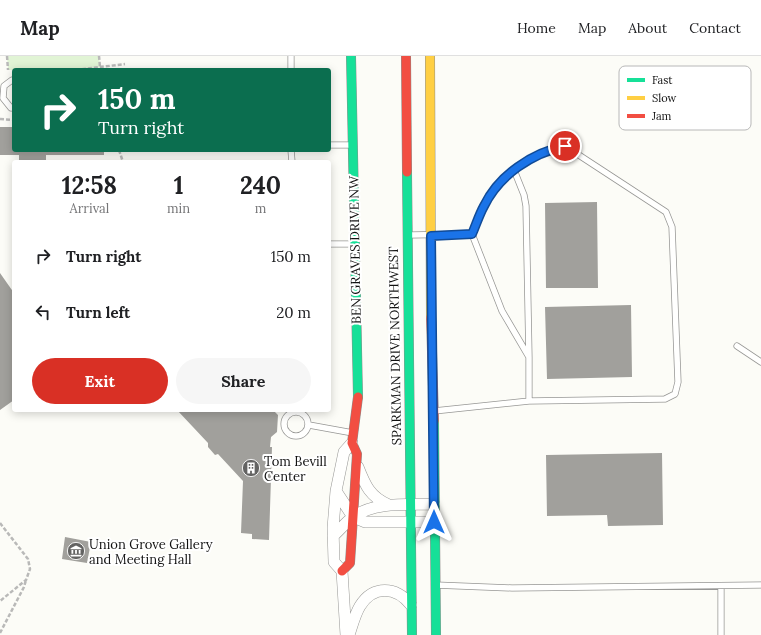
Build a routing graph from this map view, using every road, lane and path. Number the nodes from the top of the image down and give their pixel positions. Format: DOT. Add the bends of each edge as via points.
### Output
graph roads {
  1 [pos="8,56"];
  2 [pos="99,56"];
  3 [pos="291,56"];
  4 [pos="351,56"];
  5 [pos="406,56"];
  6 [pos="430,56"];
  7 [pos="125,64"];
  8 [pos="100,67"];
  9 [pos="92,68"];
  10 [pos="291,68"];
  11 [pos="8,70"];
  12 [pos="12,80"];
  13 [pos="2,95"];
  14 [pos="12,108"];
  15 [pos="0,119"];
  16 [pos="12,120"];
  17 [pos="331,145"];
  18 [pos="353,145"];
  19 [pos="514,170"];
  20 [pos="472,234"];
  21 [pos="407,235"];
  22 [pos="431,236"];
  23 [pos="331,244"];
  24 [pos="355,244"];
  25 [pos="738,346"];
  26 [pos="529,357"];
  27 [pos="761,362"];
  28 [pos="529,401"];
  29 [pos="434,411"];
  30 [pos="309,425"];
  31 [pos="353,438"];
  32 [pos="357,465"];
  33 [pos="336,491"];
  34 [pos="434,504"];
  35 [pos="389,505"];
  36 [pos="410,505"];
  37 [pos="353,517"];
  38 [pos="410,522"];
  39 [pos="434,522"];
  40 [pos="0,523"];
  41 [pos="333,536"];
  42 [pos="342,571"];
  43 [pos="26,580"];
  44 [pos="435,585"];
  45 [pos="761,585"];
  46 [pos="721,586"];
  47 [pos="0,601"];
  48 [pos="411,605"];
  49 [pos="0,633"];
  50 [pos="347,635"];
  51 [pos="412,635"];
  52 [pos="436,635"];
  53 [pos="721,635"];
  1 -- 11 [label="path"];
  2 -- 8 [label="path"];
  3 -- 10 [label="lane"];
  4 -- 18 [label="main road, BEN GRAVES DRIVE NW"];
  5 -- 21 [label="main road, SPARKMAN DRIVE NORTHWEST"];
  6 -- 22 [label="main road"];
  7 -- 8 [label="path"];
  8 -- 9 [label="path"];
  12 -- 13 [label="lane" via="4,86"];
  13 -- 14 [label="lane"];
  15 -- 16 [label="path"];
  17 -- 18 [label="lane"];
  18 -- 24 [label="main road, BEN GRAVES DRIVE NW"];
  19 -- 20 [label="lane" via="502,180 484,205"];
  19 -- 26 [label="lane" via="526,206"];
  19 -- 28 [label="lane" via="534,156 549,149 565,146 666,212 672,227 678,382 675,394 665,399"];
  20 -- 22 [label="lane"];
  20 -- 26 [label="lane" via="502,310"];
  21 -- 22 [label="lane"];
  21 -- 36 [label="main road, SPARKMAN DRIVE NORTHWEST"];
  22 -- 29 [label="main road"];
  23 -- 24 [label="lane"];
  24 -- 31 [label="main road, BEN GRAVES DRIVE NW" via="358,398"];
  25 -- 27 [label="lane"];
  26 -- 28 [label="lane"];
  28 -- 29 [label="lane"];
  29 -- 34 [label="main road"];
  30 -- 30 [label="lane" via="301,412 292,412 285,417 283,424 285,432 292,437 300,437 306,433"];
  30 -- 31 [label="lane"];
  31 -- 32 [label="main road, BEN GRAVES DRIVE NW"];
  31 -- 33 [label="street, BEN GRAVES DRIVE NW" via="344,452"];
  32 -- 35 [label="street" via="370,493"];
  32 -- 37 [label="main road, BEN GRAVES DRIVE NW"];
  33 -- 37 [label="street"];
  33 -- 41 [label="street, BEN GRAVES DRIVE NW"];
  34 -- 36 [label="street"];
  34 -- 39 [label="main road"];
  35 -- 36 [label="street"];
  35 -- 37 [label="street" via="364,511"];
  36 -- 38 [label="main road, SPARKMAN DRIVE NORTHWEST"];
  37 -- 38 [label="street" via="365,522"];
  37 -- 41 [label="street"];
  37 -- 42 [label="main road, BEN GRAVES DRIVE NW" via="350,563"];
  38 -- 39 [label="street"];
  38 -- 48 [label="main road, SPARKMAN DRIVE NORTHWEST"];
  39 -- 44 [label="main road"];
  40 -- 43 [label="path" via="28,559 30,569"];
  41 -- 42 [label="street, BEN GRAVES DRIVE NW" via="334,562"];
  42 -- 50 [label="street, BEN GRAVES DRIVE NW"];
  43 -- 47 [label="path"];
  43 -- 49 [label="path"];
  44 -- 46 [label="lane" via="512,588"];
  44 -- 52 [label="main road"];
  45 -- 46 [label="lane"];
  46 -- 53 [label="lane"];
  48 -- 50 [label="street" via="406,598 389,590 372,593 365,598 359,608"];
  48 -- 51 [label="main road, SPARKMAN DRIVE NORTHWEST"];
}
